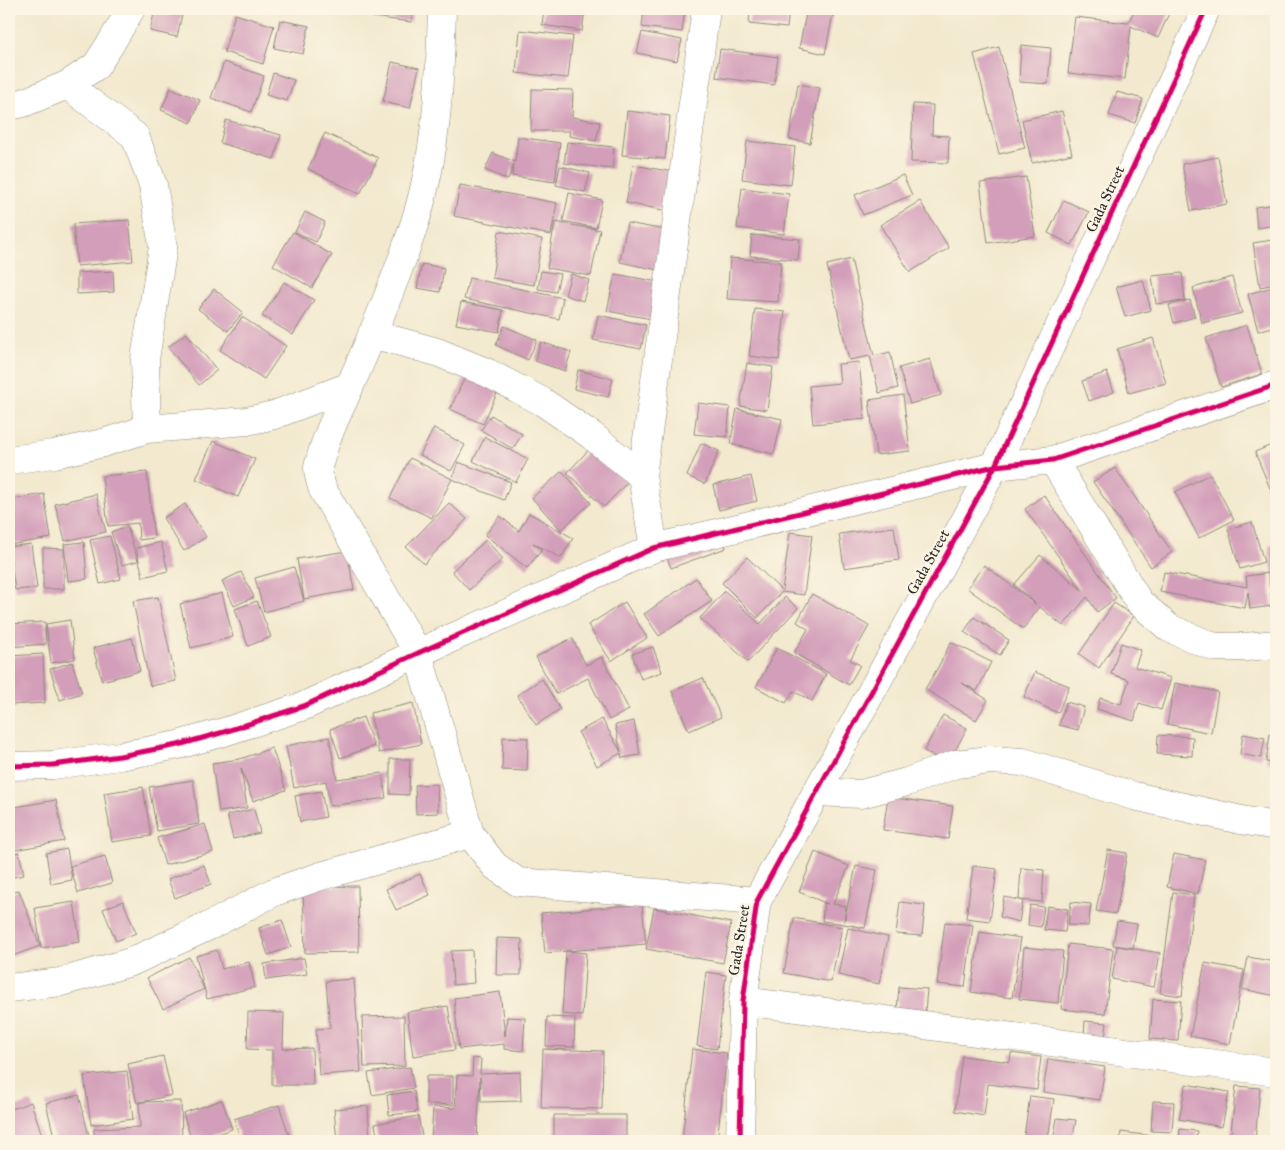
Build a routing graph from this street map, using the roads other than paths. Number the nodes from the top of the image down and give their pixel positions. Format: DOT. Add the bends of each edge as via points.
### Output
graph roads {
  1 [pos="131,9"];
  2 [pos="442,9"];
  3 [pos="706,9"];
  4 [pos="1206,9"];
  5 [pos="67,85"];
  6 [pos="9,106"];
  7 [pos="372,334"];
  8 [pos="1276,385"];
  9 [pos="350,386"];
  10 [pos="147,429"];
  11 [pos="9,460"];
  12 [pos="1053,460"];
  13 [pos="995,466"];
  14 [pos="642,476"];
  15 [pos="654,548"];
  16 [pos="1276,644"];
  17 [pos="418,653"];
  18 [pos="9,766"];
  19 [pos="816,792"];
  20 [pos="1276,826"];
  21 [pos="470,834"];
  22 [pos="757,901"];
  23 [pos="9,988"];
  24 [pos="743,1001"];
  25 [pos="1276,1072"];
  26 [pos="740,1141"];
  1 -- 5 [label="street" via="96,66"];
  2 -- 7 [label="street" via="435,135 426,177 415,221"];
  3 -- 14 [label="street"];
  4 -- 13 [label="street, Gada Street"];
  5 -- 6 [label="street"];
  5 -- 10 [label="street" via="135,136 153,185 163,247 145,359"];
  7 -- 9 [label="street"];
  7 -- 14 [label="street" via="437,352 544,402"];
  8 -- 12 [label="street"];
  9 -- 10 [label="street" via="256,419"];
  9 -- 17 [label="street" via="324,442 318,469 323,490"];
  10 -- 11 [label="street" via="54,454"];
  12 -- 13 [label="street"];
  12 -- 16 [label="street" via="1139,602 1169,628 1214,647 1246,648"];
  13 -- 15 [label="street"];
  13 -- 19 [label="street, Gada Street"];
  14 -- 15 [label="street"];
  15 -- 17 [label="street"];
  17 -- 18 [label="street" via="304,706 178,745 53,765"];
  17 -- 21 [label="street"];
  19 -- 20 [label="street" via="861,794 956,764 990,760 1023,762 1134,796"];
  19 -- 22 [label="street, Gada Street"];
  21 -- 22 [label="street" via="496,866 518,882"];
  21 -- 23 [label="street" via="274,892 131,962 61,982"];
  22 -- 24 [label="street, Gada Street"];
  24 -- 25 [label="street"];
  24 -- 26 [label="street, Gada Street"];
}
